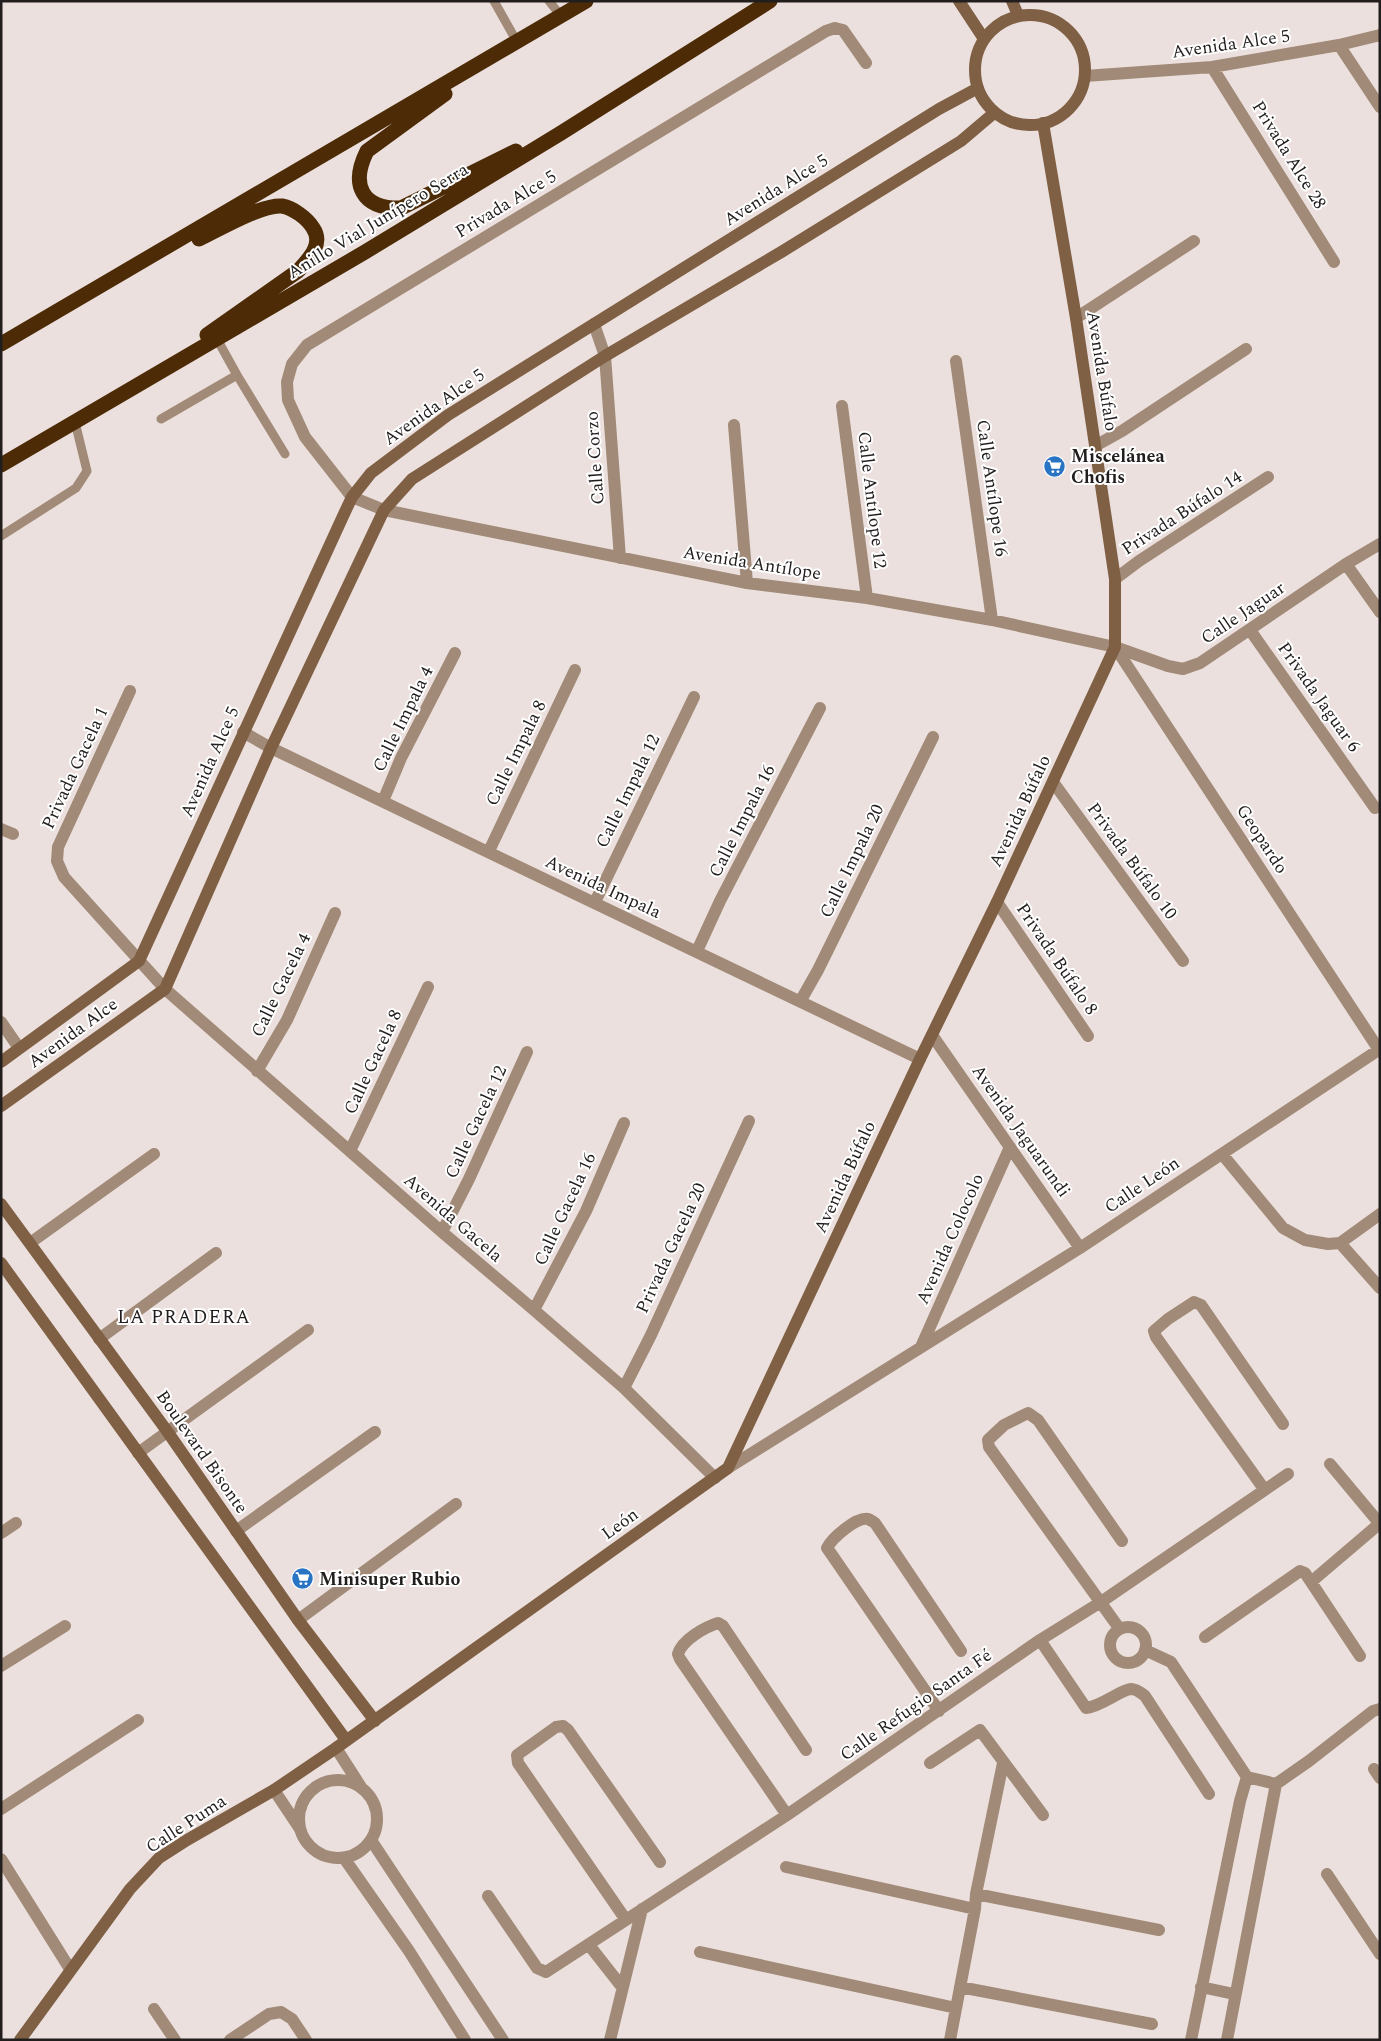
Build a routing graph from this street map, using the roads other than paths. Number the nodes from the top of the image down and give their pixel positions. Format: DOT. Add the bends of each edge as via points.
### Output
graph roads {
  1 [pos="494,1"];
  2 [pos="549,1"];
  3 [pos="586,1"];
  4 [pos="778,1"];
  5 [pos="959,1"];
  6 [pos="1012,1"];
  7 [pos="767,4"];
  8 [pos="1018,15"];
  9 [pos="561,16"];
  10 [pos="1380,35"];
  11 [pos="984,39"];
  12 [pos="517,42"];
  13 [pos="1339,45"];
  14 [pos="866,63"];
  15 [pos="1212,67"];
  16 [pos="1085,76"];
  17 [pos="978,88"];
  18 [pos="1380,106"];
  19 [pos="994,113"];
  20 [pos="1043,123"];
  21 [pos="561,133"];
  22 [pos="1194,241"];
  23 [pos="1334,262"];
  24 [pos="108,282"];
  25 [pos="1076,318"];
  26 [pos="594,324"];
  27 [pos="18,334"];
  28 [pos="1,336"];
  29 [pos="217,339"];
  30 [pos="1,344"];
  31 [pos="1246,349"];
  32 [pos="605,356"];
  33 [pos="956,361"];
  34 [pos="237,376"];
  35 [pos="122,394"];
  36 [pos="842,406"];
  37 [pos="161,419"];
  38 [pos="75,422"];
  39 [pos="734,425"];
  40 [pos="1096,446"];
  41 [pos="285,454"];
  42 [pos="1,465"];
  43 [pos="1268,478"];
  44 [pos="352,497"];
  45 [pos="384,510"];
  46 [pos="1,536"];
  47 [pos="1380,544"];
  48 [pos="620,558"];
  49 [pos="1346,564"];
  50 [pos="1115,579"];
  51 [pos="746,584"];
  52 [pos="866,598"];
  53 [pos="1380,612"];
  54 [pos="992,620"];
  55 [pos="1250,630"];
  56 [pos="1115,647"];
  57 [pos="454,653"];
  58 [pos="575,670"];
  59 [pos="130,691"];
  60 [pos="694,697"];
  61 [pos="820,708"];
  62 [pos="243,732"];
  63 [pos="933,737"];
  64 [pos="271,748"];
  65 [pos="1053,782"];
  66 [pos="383,801"];
  67 [pos="1375,808"];
  68 [pos="489,852"];
  69 [pos="57,861"];
  70 [pos="595,902"];
  71 [pos="997,902"];
  72 [pos="335,913"];
  73 [pos="698,951"];
  74 [pos="139,961"];
  75 [pos="1184,961"];
  76 [pos="428,987"];
  77 [pos="165,989"];
  78 [pos="801,1000"];
  79 [pos="1,1022"];
  80 [pos="932,1035"];
  81 [pos="1088,1036"];
  82 [pos="19,1048"];
  83 [pos="1379,1049"];
  84 [pos="527,1052"];
  85 [pos="920,1059"];
  86 [pos="1,1062"];
  87 [pos="257,1071"];
  88 [pos="1,1106"];
  89 [pos="749,1121"];
  90 [pos="624,1123"];
  91 [pos="1010,1147"];
  92 [pos="350,1151"];
  93 [pos="154,1154"];
  94 [pos="1222,1154"];
  95 [pos="1,1204"];
  96 [pos="1380,1214"];
  97 [pos="442,1232"];
  98 [pos="1340,1243"];
  99 [pos="30,1244"];
  100 [pos="1080,1248"];
  101 [pos="216,1253"];
  102 [pos="1,1263"];
  103 [pos="1380,1288"];
  104 [pos="534,1310"];
  105 [pos="308,1330"];
  106 [pos="99,1338"];
  107 [pos="921,1346"];
  108 [pos="624,1388"];
  109 [pos="1283,1424"];
  110 [pos="167,1431"];
  111 [pos="375,1432"];
  112 [pos="138,1453"];
  113 [pos="1330,1464"];
  114 [pos="728,1468"];
  115 [pos="1288,1474"];
  116 [pos="715,1478"];
  117 [pos="1264,1489"];
  118 [pos="456,1504"];
  119 [pos="16,1523"];
  120 [pos="1379,1524"];
  121 [pos="236,1531"];
  122 [pos="1,1533"];
  123 [pos="1122,1541"];
  124 [pos="1311,1582"];
  125 [pos="1100,1602"];
  126 [pos="298,1620"];
  127 [pos="65,1626"];
  128 [pos="1120,1628"];
  129 [pos="1205,1637"];
  130 [pos="1040,1640"];
  131 [pos="1145,1650"];
  132 [pos="961,1651"];
  133 [pos="1360,1656"];
  134 [pos="1,1666"];
  135 [pos="1380,1709"];
  136 [pos="939,1711"];
  137 [pos="138,1720"];
  138 [pos="374,1721"];
  139 [pos="341,1744"];
  140 [pos="806,1750"];
  141 [pos="930,1763"];
  142 [pos="1003,1763"];
  143 [pos="1247,1777"];
  144 [pos="1276,1784"];
  145 [pos="363,1789"];
  146 [pos="274,1790"];
  147 [pos="1209,1794"];
  148 [pos="1,1809"];
  149 [pos="787,1815"];
  150 [pos="1043,1816"];
  151 [pos="300,1830"];
  152 [pos="371,1840"];
  153 [pos="344,1858"];
  154 [pos="1,1859"];
  155 [pos="660,1862"];
  156 [pos="786,1867"];
  157 [pos="1327,1874"];
  158 [pos="976,1894"];
  159 [pos="488,1896"];
  160 [pos="642,1909"];
  161 [pos="976,1909"];
  162 [pos="626,1920"];
  163 [pos="1159,1930"];
  164 [pos="589,1946"];
  165 [pos="700,1952"];
  166 [pos="1380,1954"];
  167 [pos="70,1970"];
  168 [pos="960,1987"];
  169 [pos="1201,1987"];
  170 [pos="622,1988"];
  171 [pos="1234,1994"];
  172 [pos="956,2008"];
  173 [pos="154,2009"];
  174 [pos="1152,2024"];
  175 [pos="20,2040"];
  176 [pos="175,2040"];
  177 [pos="230,2040"];
  178 [pos="306,2040"];
  179 [pos="466,2040"];
  180 [pos="503,2040"];
  181 [pos="610,2040"];
  182 [pos="950,2040"];
  183 [pos="1191,2040"];
  184 [pos="1227,2040"];
  1 -- 12 [label="lane"];
  2 -- 9 [label="lane"];
  3 -- 9 [label="highway"];
  4 -- 7 [label="street"];
  5 -- 11 [label="street"];
  6 -- 8 [label="street"];
  7 -- 21 [label="highway, Anillo Vial Junípero Serra"];
  8 -- 11 [label="street" via="999,24"];
  8 -- 16 [label="street" via="1040,15 1059,22 1075,36 1084,56"];
  9 -- 12 [label="highway"];
  10 -- 13 [label="street, Avenida Alce 5"];
  11 -- 17 [label="street" via="977,54"];
  12 -- 21 [label="highway" via="367,151 358,176 363,193 374,204 401,208 497,159"];
  12 -- 24 [label="highway"];
  13 -- 15 [label="street, Avenida Alce 5"];
  13 -- 18 [label="street"];
  14 -- 44 [label="street, Privada Alce 5" via="843,30 826,31 307,345 292,364 287,382 288,400 305,437"];
  15 -- 16 [label="street, Avenida Alce 5"];
  15 -- 23 [label="street, Privada Alce 28"];
  16 -- 20 [label="street" via="1078,98 1063,114"];
  17 -- 19 [label="street"];
  17 -- 26 [label="street, Avenida Alce 5"];
  19 -- 20 [label="street" via="1026,124"];
  19 -- 32 [label="street" via="961,141"];
  20 -- 25 [label="street, Avenida Búfalo"];
  21 -- 29 [label="highway, Anillo Vial Junípero Serra"];
  22 -- 25 [label="street"];
  24 -- 27 [label="highway"];
  24 -- 35 [label="highway" via="268,208 282,206 298,213 318,238 316,248 298,271"];
  25 -- 40 [label="street, Avenida Búfalo"];
  26 -- 32 [label="street, Calle Corzo"];
  26 -- 44 [label="street, Avenida Alce 5" via="448,415 371,473"];
  27 -- 28 [label="street"];
  27 -- 30 [label="highway"];
  29 -- 34 [label="lane"];
  29 -- 35 [label="highway, Anillo Vial Junípero Serra"];
  31 -- 40 [label="street"];
  32 -- 45 [label="street" via="412,479"];
  32 -- 48 [label="street, Calle Corzo"];
  33 -- 54 [label="street, Calle Antílope 16"];
  34 -- 37 [label="lane"];
  34 -- 41 [label="lane"];
  35 -- 38 [label="highway, Anillo Vial Junípero Serra"];
  36 -- 52 [label="street, Calle Antílope 12"];
  38 -- 42 [label="highway, Anillo Vial Junípero Serra"];
  38 -- 46 [label="lane" via="87,471 80,483"];
  39 -- 51 [label="street"];
  40 -- 50 [label="street, Avenida Búfalo"];
  43 -- 50 [label="street, Privada Búfalo 14"];
  44 -- 45 [label="street, Avenida Antílope"];
  44 -- 62 [label="street, Avenida Alce 5"];
  45 -- 48 [label="street, Avenida Antílope"];
  45 -- 64 [label="street"];
  47 -- 49 [label="street, Calle Jaguar"];
  48 -- 51 [label="street, Avenida Antílope"];
  49 -- 53 [label="street"];
  49 -- 55 [label="street, Calle Jaguar"];
  50 -- 56 [label="street, Avenida Búfalo"];
  51 -- 52 [label="street, Avenida Antílope"];
  52 -- 54 [label="street, Avenida Antílope"];
  54 -- 56 [label="street, Avenida Antílope"];
  55 -- 56 [label="street, Calle Jaguar" via="1200,663 1183,669"];
  55 -- 67 [label="street, Privada Jaguar 6"];
  56 -- 65 [label="street, Avenida Búfalo"];
  56 -- 83 [label="street, Geopardo"];
  57 -- 66 [label="street, Calle Impala 4"];
  58 -- 68 [label="street, Calle Impala 8"];
  59 -- 69 [label="street, Privada Gacela 1" via="58,846"];
  60 -- 70 [label="street, Calle Impala 12"];
  61 -- 73 [label="street, Calle Impala 16" via="720,901"];
  62 -- 64 [label="street, Avenida Impala"];
  62 -- 74 [label="street, Avenida Alce 5"];
  63 -- 78 [label="street, Calle Impala 20"];
  64 -- 66 [label="street, Avenida Impala"];
  64 -- 77 [label="street"];
  65 -- 71 [label="street, Avenida Búfalo"];
  65 -- 75 [label="street, Privada Búfalo 10"];
  66 -- 68 [label="street, Avenida Impala"];
  68 -- 70 [label="street, Avenida Impala"];
  69 -- 74 [label="street, Avenida Gacela" via="64,877"];
  70 -- 73 [label="street, Avenida Impala"];
  71 -- 80 [label="street, Avenida Búfalo"];
  71 -- 81 [label="street, Privada Búfalo 8"];
  72 -- 87 [label="street, Calle Gacela 4" via="287,1020"];
  73 -- 78 [label="street, Avenida Impala"];
  74 -- 77 [label="street, Avenida Gacela"];
  74 -- 82 [label="street, Avenida Alce"];
  76 -- 92 [label="street, Calle Gacela 8"];
  77 -- 87 [label="street, Avenida Gacela"];
  77 -- 88 [label="street, Avenida Alce"];
  78 -- 85 [label="street, Avenida Impala"];
  79 -- 82 [label="street"];
  80 -- 85 [label="street, Avenida Búfalo"];
  80 -- 91 [label="street, Avenida Jaguarundi"];
  82 -- 86 [label="street, Avenida Alce"];
  83 -- 94 [label="street, Calle León"];
  84 -- 97 [label="street, Calle Gacela 12"];
  85 -- 114 [label="street, Avenida Búfalo"];
  87 -- 92 [label="street, Avenida Gacela"];
  89 -- 108 [label="street, Privada Gacela 20"];
  90 -- 104 [label="street, Calle Gacela 16" via="586,1212"];
  91 -- 100 [label="street, Avenida Jaguarundi"];
  91 -- 107 [label="street, Avenida Colocolo"];
  92 -- 97 [label="street, Avenida Gacela"];
  93 -- 99 [label="street"];
  94 -- 98 [label="street" via="1283,1228 1305,1240"];
  94 -- 100 [label="street, Calle León"];
  95 -- 99 [label="street, Boulevard Bisonte"];
  96 -- 98 [label="street"];
  97 -- 104 [label="street, Avenida Gacela"];
  98 -- 103 [label="street"];
  99 -- 106 [label="street, Boulevard Bisonte"];
  100 -- 107 [label="street, Calle León"];
  101 -- 106 [label="street"];
  102 -- 112 [label="street"];
  104 -- 108 [label="street, Avenida Gacela"];
  105 -- 110 [label="street"];
  106 -- 110 [label="street, Boulevard Bisonte"];
  107 -- 114 [label="street, León"];
  108 -- 116 [label="street, Avenida Gacela"];
  109 -- 117 [label="street" via="1201,1305 1194,1302 1154,1331"];
  110 -- 112 [label="street"];
  110 -- 121 [label="street, Boulevard Bisonte"];
  111 -- 121 [label="street"];
  112 -- 139 [label="street"];
  113 -- 120 [label="street"];
  114 -- 116 [label="street, León"];
  115 -- 117 [label="street, Calle Refugio Santa Fé"];
  116 -- 138 [label="street, León"];
  117 -- 125 [label="street, Calle Refugio Santa Fé"];
  118 -- 126 [label="street"];
  119 -- 122 [label="street"];
  120 -- 124 [label="street"];
  121 -- 126 [label="street, Boulevard Bisonte"];
  123 -- 125 [label="street" via="1038,1420 1028,1413 1022,1414 988,1440 989,1446"];
  124 -- 129 [label="street" via="1304,1573 1296,1573"];
  124 -- 133 [label="street"];
  125 -- 128 [label="street"];
  125 -- 130 [label="street, Calle Refugio Santa Fé"];
  126 -- 138 [label="street, Boulevard Bisonte"];
  127 -- 134 [label="street"];
  128 -- 131 [label="street" via="1126,1626 1140,1630"];
  128 -- 131 [label="street" via="1110,1639 1116,1658 1122,1662 1136,1661"];
  130 -- 136 [label="street, Calle Refugio Santa Fé"];
  130 -- 147 [label="street" via="1086,1708 1096,1707 1130,1689 1145,1696"];
  131 -- 143 [label="street" via="1172,1662"];
  132 -- 136 [label="street" via="876,1523 868,1519 859,1520 832,1540 827,1548"];
  135 -- 144 [label="street"];
  136 -- 149 [label="street, Calle Refugio Santa Fé"];
  137 -- 148 [label="street"];
  138 -- 139 [label="street, León"];
  139 -- 145 [label="street"];
  139 -- 146 [label="street, Calle Puma"];
  140 -- 149 [label="street" via="723,1626 718,1623 709,1626 680,1648 680,1659"];
  141 -- 142 [label="street" via="980,1730"];
  142 -- 150 [label="street"];
  142 -- 158 [label="street"];
  143 -- 144 [label="street"];
  143 -- 169 [label="street"];
  144 -- 171 [label="street"];
  145 -- 151 [label="street" via="353,1783 332,1780 312,1790 300,1808"];
  145 -- 152 [label="street" via="373,1803 377,1818"];
  146 -- 151 [label="street"];
  146 -- 167 [label="street, Calle Puma" via="159,1858 130,1888"];
  149 -- 160 [label="street, Calle Refugio Santa Fé"];
  151 -- 153 [label="street" via="305,1841 322,1855"];
  152 -- 153 [label="street" via="355,1854"];
  152 -- 180 [label="street"];
  153 -- 179 [label="street"];
  154 -- 167 [label="street"];
  155 -- 162 [label="street" via="563,1726 556,1727 517,1755 518,1763"];
  156 -- 161 [label="street"];
  157 -- 166 [label="street"];
  158 -- 161 [label="street"];
  158 -- 163 [label="street"];
  159 -- 164 [label="street, Calle Refugio Santa Fé" via="537,1968 546,1972"];
  160 -- 162 [label="street, Calle Refugio Santa Fé"];
  160 -- 170 [label="street"];
  161 -- 168 [label="street"];
  162 -- 164 [label="street, Calle Refugio Santa Fé"];
  164 -- 170 [label="street"];
  165 -- 172 [label="street"];
  167 -- 175 [label="street, Calle Puma"];
  168 -- 172 [label="street"];
  168 -- 174 [label="street"];
  169 -- 171 [label="street"];
  169 -- 183 [label="street"];
  170 -- 181 [label="street"];
  171 -- 184 [label="street"];
  172 -- 182 [label="street"];
  173 -- 176 [label="street"];
  177 -- 178 [label="street" via="269,2014 281,2012 292,2019"];
}
